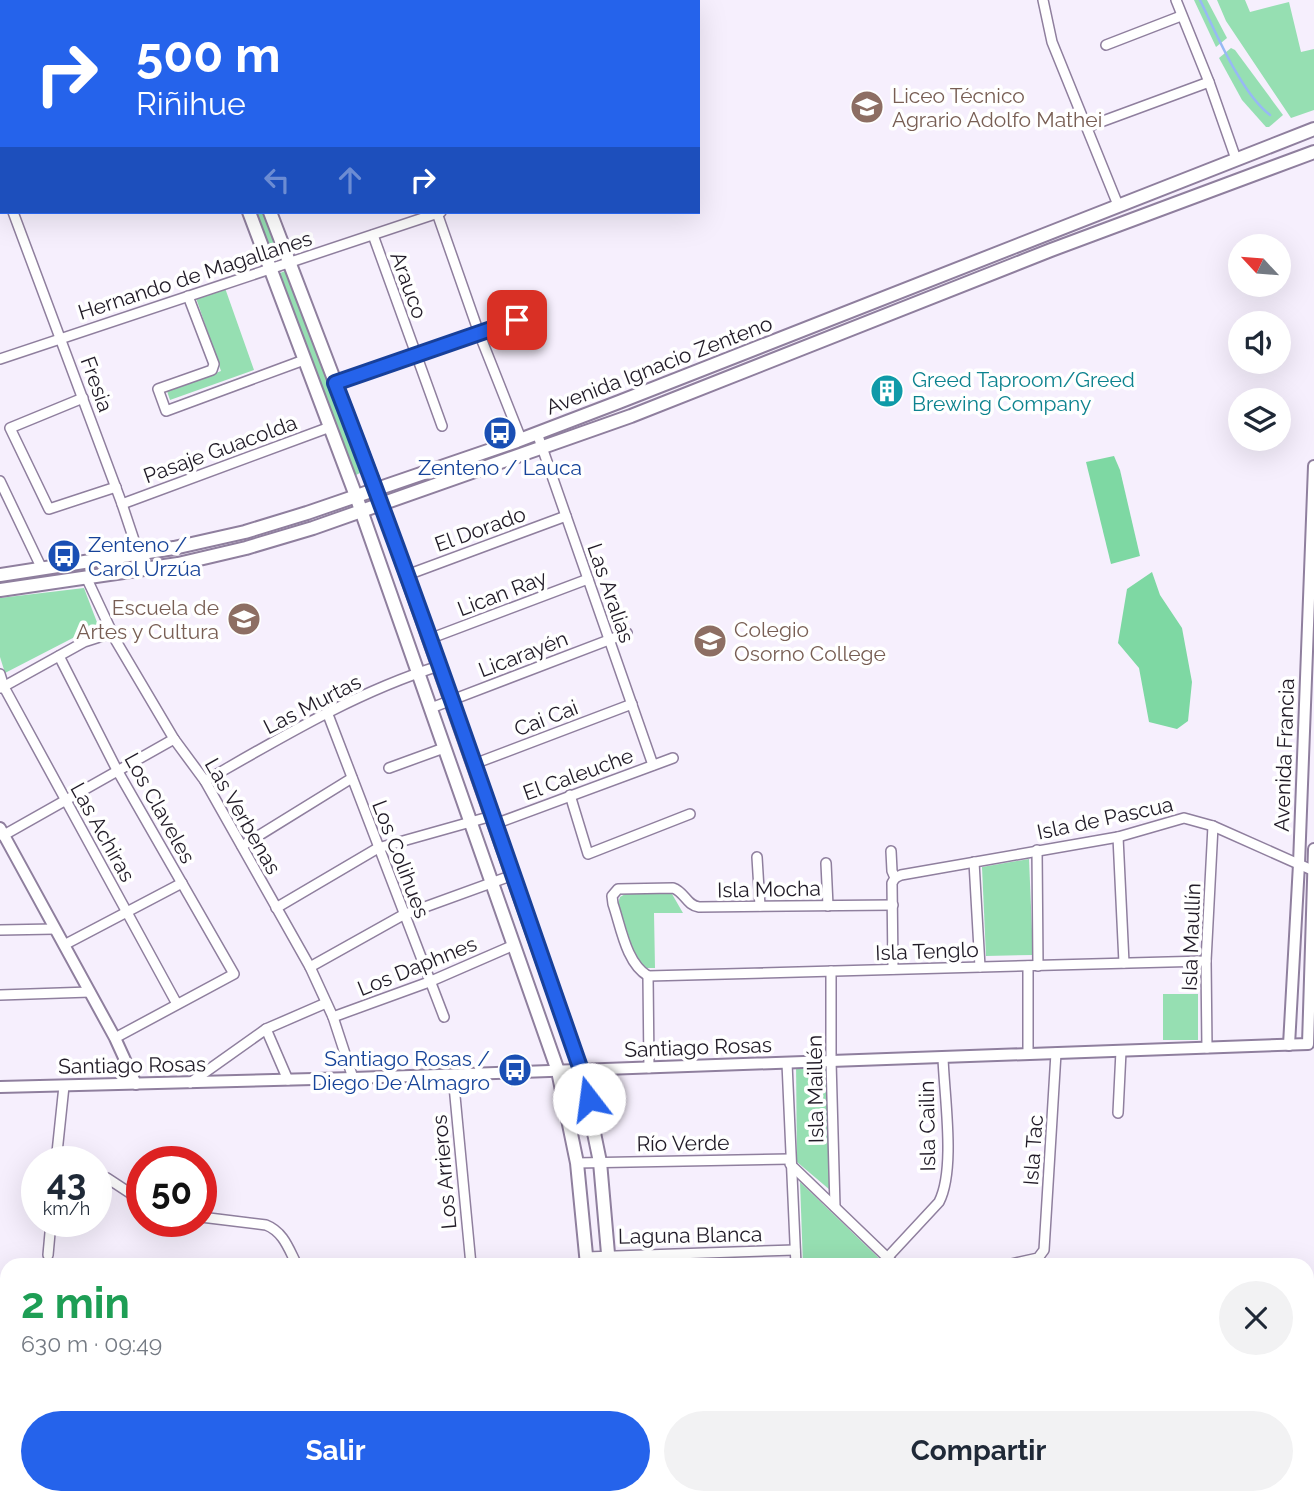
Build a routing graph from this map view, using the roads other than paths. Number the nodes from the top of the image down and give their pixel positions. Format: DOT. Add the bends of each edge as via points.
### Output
graph roads {
  1 [pos="1043,0"];
  2 [pos="1175,0"];
  3 [pos="1181,16"];
  4 [pos="1106,46"];
  5 [pos="1209,82"];
  6 [pos="1087,127"];
  7 [pos="1314,130"];
  8 [pos="1314,152"];
  9 [pos="1236,159"];
  10 [pos="1118,205"];
  11 [pos="14,214"];
  12 [pos="250,214"];
  13 [pos="271,214"];
  14 [pos="433,214"];
  15 [pos="440,214"];
  16 [pos="1073,223"];
  17 [pos="373,234"];
  18 [pos="1075,241"];
  19 [pos="289,262"];
  20 [pos="270,269"];
  21 [pos="188,296"];
  22 [pos="517,320"];
  23 [pos="479,333"];
  24 [pos="61,338"];
  25 [pos="781,338"];
  26 [pos="787,353"];
  27 [pos="416,355"];
  28 [pos="0,359"];
  29 [pos="304,360"];
  30 [pos="335,383"];
  31 [pos="83,398"];
  32 [pos="626,400"];
  33 [pos="631,416"];
  34 [pos="442,426"];
  35 [pos="330,427"];
  36 [pos="537,433"];
  37 [pos="521,439"];
  38 [pos="542,449"];
  39 [pos="1314,466"];
  40 [pos="0,481"];
  41 [pos="116,486"];
  42 [pos="376,489"];
  43 [pos="1313,489"];
  44 [pos="356,496"];
  45 [pos="122,504"];
  46 [pos="382,504"];
  47 [pos="361,512"];
  48 [pos="566,516"];
  49 [pos="139,554"];
  50 [pos="42,569"];
  51 [pos="144,570"];
  52 [pos="0,575"];
  53 [pos="407,575"];
  54 [pos="87,579"];
  55 [pos="588,579"];
  56 [pos="1312,581"];
  57 [pos="0,590"];
  58 [pos="112,633"];
  59 [pos="627,633"];
  60 [pos="429,639"];
  61 [pos="609,640"];
  62 [pos="59,656"];
  63 [pos="439,666"];
  64 [pos="418,673"];
  65 [pos="0,674"];
  66 [pos="1310,686"];
  67 [pos="2,688"];
  68 [pos="451,701"];
  69 [pos="632,704"];
  70 [pos="431,708"];
  71 [pos="327,712"];
  72 [pos="174,739"];
  73 [pos="444,748"];
  74 [pos="673,758"];
  75 [pos="474,764"];
  76 [pos="653,765"];
  77 [pos="389,768"];
  78 [pos="117,770"];
  79 [pos="352,778"];
  80 [pos="205,781"];
  81 [pos="1308,784"];
  82 [pos="570,795"];
  83 [pos="65,800"];
  84 [pos="690,814"];
  85 [pos="493,820"];
  86 [pos="470,821"];
  87 [pos="1213,827"];
  88 [pos="1,832"];
  89 [pos="1118,837"];
  90 [pos="242,846"];
  91 [pos="378,848"];
  92 [pos="1314,849"];
  93 [pos="1037,850"];
  94 [pos="891,852"];
  95 [pos="757,857"];
  96 [pos="974,862"];
  97 [pos="827,863"];
  98 [pos="1299,864"];
  99 [pos="1314,870"];
  100 [pos="513,874"];
  101 [pos="895,878"];
  102 [pos="492,882"];
  103 [pos="182,883"];
  104 [pos="828,905"];
  105 [pos="893,905"];
  106 [pos="760,906"];
  107 [pos="276,908"];
  108 [pos="127,912"];
  109 [pos="403,915"];
  110 [pos="55,929"];
  111 [pos="0,930"];
  112 [pos="64,945"];
  113 [pos="514,945"];
  114 [pos="1206,961"];
  115 [pos="1124,963"];
  116 [pos="1033,966"];
  117 [pos="310,967"];
  118 [pos="980,967"];
  119 [pos="893,970"];
  120 [pos="831,971"];
  121 [pos="648,976"];
  122 [pos="429,982"];
  123 [pos="90,992"];
  124 [pos="0,995"];
  125 [pos="326,1003"];
  126 [pos="177,1004"];
  127 [pos="333,1017"];
  128 [pos="444,1017"];
  129 [pos="266,1029"];
  130 [pos="115,1038"];
  131 [pos="1311,1044"];
  132 [pos="1289,1045"];
  133 [pos="1207,1048"];
  134 [pos="1121,1051"];
  135 [pos="1056,1053"];
  136 [pos="1028,1054"];
  137 [pos="943,1057"];
  138 [pos="831,1061"];
  139 [pos="787,1063"];
  140 [pos="649,1068"];
  141 [pos="581,1070"];
  142 [pos="558,1071"];
  143 [pos="453,1075"];
  144 [pos="353,1079"];
  145 [pos="288,1080"];
  146 [pos="190,1083"];
  147 [pos="136,1084"];
  148 [pos="64,1086"];
  149 [pos="0,1087"];
  150 [pos="1118,1113"];
  151 [pos="58,1146"];
  152 [pos="600,1162"];
  153 [pos="790,1162"];
  154 [pos="578,1163"];
  155 [pos="835,1206"];
  156 [pos="217,1219"];
  157 [pos="50,1237"];
  158 [pos="795,1250"];
  159 [pos="698,1253"];
  160 [pos="48,1255"];
  161 [pos="293,1258"];
  162 [pos="470,1258"];
  163 [pos="586,1258"];
  164 [pos="609,1258"];
  165 [pos="634,1258"];
  166 [pos="699,1258"];
  167 [pos="796,1258"];
  168 [pos="887,1258"];
  169 [pos="1038,1258"];
  1 -- 6 [label="street" via="1052,42"];
  2 -- 3 [label="street"];
  3 -- 4 [label="street"];
  3 -- 5 [label="street"];
  5 -- 6 [label="street"];
  5 -- 9 [label="street"];
  6 -- 10 [label="street"];
  7 -- 9 [label="main road, Avenida Ignacio Zenteno"];
  8 -- 18 [label="main road, Avenida Ignacio Zenteno"];
  9 -- 10 [label="main road, Avenida Ignacio Zenteno"];
  10 -- 16 [label="main road, Avenida Ignacio Zenteno"];
  11 -- 24 [label="street, Fresia"];
  12 -- 20 [label="main road"];
  13 -- 19 [label="main road"];
  14 -- 17 [label="street, Hernando de Magallanes"];
  15 -- 23 [label="street"];
  16 -- 18 [label="main road"];
  16 -- 25 [label="main road, Avenida Ignacio Zenteno"];
  17 -- 19 [label="street, Hernando de Magallanes"];
  17 -- 27 [label="street, Arauco"];
  18 -- 26 [label="main road, Avenida Ignacio Zenteno"];
  19 -- 20 [label="street, Hernando de Magallanes"];
  19 -- 30 [label="main road"];
  20 -- 21 [label="street, Hernando de Magallanes"];
  20 -- 29 [label="main road"];
  21 -- 24 [label="street, Hernando de Magallanes"];
  21 -- 29 [label="street" via="214,364 212,370 158,389 166,411"];
  22 -- 23 [label="street"];
  23 -- 27 [label="street"];
  23 -- 37 [label="street"];
  24 -- 28 [label="street, Hernando de Magallanes"];
  24 -- 31 [label="street, Fresia"];
  25 -- 26 [label="main road"];
  25 -- 32 [label="main road, Avenida Ignacio Zenteno"];
  26 -- 33 [label="main road, Avenida Ignacio Zenteno"];
  27 -- 30 [label="street"];
  27 -- 34 [label="street, Arauco"];
  29 -- 35 [label="main road"];
  30 -- 42 [label="main road"];
  31 -- 41 [label="street, Fresia"];
  31 -- 41 [label="street" via="10,428 48,509"];
  32 -- 33 [label="main road"];
  32 -- 36 [label="main road, Avenida Ignacio Zenteno"];
  33 -- 38 [label="main road, Avenida Ignacio Zenteno"];
  35 -- 44 [label="main road"];
  35 -- 45 [label="street, Pasaje Guacolda"];
  36 -- 37 [label="main road, Avenida Ignacio Zenteno"];
  36 -- 38 [label="street, Las Aralias"];
  37 -- 42 [label="main road, Avenida Ignacio Zenteno"];
  38 -- 46 [label="main road, Avenida Ignacio Zenteno"];
  38 -- 48 [label="street, Las Aralias"];
  39 -- 43 [label="street, Avenida Francia"];
  40 -- 50 [label="street"];
  41 -- 45 [label="street, Fresia"];
  42 -- 44 [label="main road, Avenida Ignacio Zenteno"];
  42 -- 46 [label="main road"];
  43 -- 56 [label="street, Avenida Francia"];
  44 -- 47 [label="main road"];
  44 -- 49 [label="main road, Avenida Ignacio Zenteno" via="245,532"];
  45 -- 49 [label="street, Fresia"];
  46 -- 47 [label="main road, Avenida Ignacio Zenteno"];
  46 -- 53 [label="main road"];
  47 -- 51 [label="main road, Avenida Ignacio Zenteno" via="246,548"];
  47 -- 64 [label="main road"];
  48 -- 53 [label="street, El Dorado"];
  48 -- 55 [label="street, Las Aralias"];
  49 -- 50 [label="main road, Avenida Ignacio Zenteno"];
  49 -- 51 [label="street, Fresia"];
  50 -- 52 [label="main road, Avenida Ignacio Zenteno"];
  51 -- 54 [label="main road, Avenida Ignacio Zenteno"];
  53 -- 60 [label="main road"];
  54 -- 57 [label="main road, Avenida Ignacio Zenteno"];
  54 -- 58 [label="street, Las Verbenas"];
  55 -- 60 [label="street, Lican Ray"];
  55 -- 61 [label="street, Las Aralias"];
  56 -- 66 [label="street, Avenida Francia"];
  58 -- 62 [label="street"];
  58 -- 72 [label="street, Las Verbenas"];
  59 -- 61 [label="street, Licarayén"];
  60 -- 63 [label="main road"];
  61 -- 68 [label="street, Licarayén"];
  61 -- 69 [label="street, Las Aralias"];
  62 -- 67 [label="street"];
  62 -- 78 [label="street, Los Claveles"];
  63 -- 64 [label="street, Las Murtas"];
  63 -- 68 [label="main road"];
  64 -- 70 [label="main road"];
  64 -- 71 [label="street, Las Murtas"];
  65 -- 67 [label="street, Las Achiras"];
  66 -- 81 [label="street, Avenida Francia"];
  67 -- 83 [label="street, Las Achiras"];
  68 -- 70 [label="street, Licarayén"];
  68 -- 75 [label="main road"];
  69 -- 75 [label="street, Cai Cai"];
  69 -- 76 [label="street, Las Aralias"];
  70 -- 73 [label="main road"];
  71 -- 79 [label="street, Los Colihues"];
  71 -- 80 [label="street, Las Murtas"];
  72 -- 78 [label="street"];
  72 -- 80 [label="street, Las Verbenas"];
  73 -- 77 [label="street"];
  73 -- 86 [label="main road"];
  74 -- 76 [label="street, El Caleuche"];
  75 -- 85 [label="main road"];
  76 -- 82 [label="street, El Caleuche"];
  78 -- 83 [label="street"];
  78 -- 103 [label="street, Los Claveles"];
  79 -- 90 [label="street"];
  79 -- 91 [label="street, Los Colihues"];
  80 -- 90 [label="street, Las Verbenas"];
  81 -- 98 [label="street, Avenida Francia"];
  82 -- 84 [label="street" via="588,854"];
  82 -- 85 [label="street, El Caleuche"];
  83 -- 88 [label="street"];
  83 -- 108 [label="street, Las Achiras"];
  85 -- 86 [label="street, El Caleuche"];
  85 -- 100 [label="main road"];
  86 -- 91 [label="street, El Caleuche"];
  86 -- 102 [label="main road"];
  87 -- 89 [label="street, Isla de Pascua" via="1184,818"];
  87 -- 98 [label="street, Isla de Pascua"];
  87 -- 114 [label="street, Isla Maullín"];
  88 -- 110 [label="street"];
  89 -- 93 [label="street, Isla de Pascua"];
  89 -- 115 [label="street"];
  90 -- 107 [label="street, Las Verbenas"];
  91 -- 107 [label="street, El Caleuche"];
  91 -- 109 [label="street, Los Colihues"];
  92 -- 99 [label="street, Avenida Francia"];
  93 -- 96 [label="street, Isla de Pascua"];
  93 -- 116 [label="street"];
  94 -- 101 [label="street"];
  95 -- 106 [label="street"];
  96 -- 101 [label="street, Isla de Pascua"];
  96 -- 118 [label="street"];
  97 -- 104 [label="street"];
  98 -- 99 [label="street, Isla de Pascua"];
  98 -- 132 [label="street, Avenida Francia"];
  99 -- 131 [label="street, Avenida Francia"];
  100 -- 102 [label="street"];
  100 -- 141 [label="main road"];
  101 -- 105 [label="street"];
  102 -- 109 [label="street"];
  102 -- 113 [label="main road"];
  103 -- 108 [label="street"];
  103 -- 126 [label="street, Los Claveles" via="234,974"];
  104 -- 105 [label="street, Isla Mocha"];
  104 -- 106 [label="street, Isla Mocha"];
  105 -- 119 [label="street"];
  106 -- 121 [label="street, Isla Mocha" via="696,907 673,888 613,893 612,904 632,959"];
  107 -- 117 [label="street, Las Verbenas"];
  108 -- 112 [label="street"];
  108 -- 126 [label="street, Las Achiras"];
  109 -- 117 [label="street"];
  109 -- 122 [label="street, Los Colihues"];
  110 -- 111 [label="street"];
  110 -- 112 [label="street"];
  112 -- 123 [label="street"];
  113 -- 122 [label="street, Los Daphnes"];
  113 -- 142 [label="main road"];
  114 -- 115 [label="street, Isla Tenglo"];
  114 -- 133 [label="street, Isla Maullín"];
  115 -- 116 [label="street, Isla Tenglo"];
  116 -- 118 [label="street, Isla Tenglo"];
  116 -- 136 [label="street"];
  117 -- 125 [label="street, Las Verbenas"];
  118 -- 119 [label="street, Isla Tenglo"];
  119 -- 120 [label="street, Isla Tenglo"];
  120 -- 121 [label="street, Isla Tenglo"];
  120 -- 138 [label="street, Isla Maillén"];
  121 -- 140 [label="street"];
  122 -- 127 [label="street, Los Daphnes"];
  122 -- 128 [label="street, Los Colihues"];
  123 -- 124 [label="street"];
  123 -- 130 [label="street"];
  125 -- 127 [label="street, Las Verbenas"];
  125 -- 129 [label="street"];
  126 -- 130 [label="street"];
  127 -- 144 [label="street, Las Verbenas"];
  129 -- 145 [label="street"];
  129 -- 146 [label="street"];
  130 -- 147 [label="street"];
  131 -- 132 [label="street, Santiago Rosas"];
  132 -- 133 [label="street, Santiago Rosas"];
  133 -- 134 [label="street, Santiago Rosas"];
  134 -- 135 [label="street, Santiago Rosas"];
  134 -- 150 [label="street"];
  135 -- 136 [label="street, Santiago Rosas"];
  135 -- 169 [label="street, Isla Tac" via="1044,1250"];
  136 -- 137 [label="street, Santiago Rosas"];
  137 -- 138 [label="street, Santiago Rosas"];
  137 -- 168 [label="street, Isla Cailin" via="947,1159 943,1192"];
  138 -- 139 [label="street, Santiago Rosas"];
  138 -- 155 [label="street, Isla Maillén"];
  139 -- 140 [label="street, Santiago Rosas"];
  139 -- 153 [label="street"];
  140 -- 141 [label="street, Santiago Rosas"];
  141 -- 142 [label="street, Santiago Rosas"];
  141 -- 152 [label="main road"];
  142 -- 143 [label="street, Santiago Rosas"];
  142 -- 154 [label="main road"];
  143 -- 144 [label="street, Santiago Rosas"];
  143 -- 162 [label="street, Los Arrieros"];
  144 -- 145 [label="street, Santiago Rosas"];
  145 -- 146 [label="street, Santiago Rosas"];
  146 -- 147 [label="street, Santiago Rosas"];
  147 -- 148 [label="street, Santiago Rosas"];
  148 -- 149 [label="street, Santiago Rosas"];
  148 -- 151 [label="street"];
  152 -- 153 [label="street, Río Verde"];
  152 -- 154 [label="street, Río Verde"];
  152 -- 164 [label="main road"];
  153 -- 155 [label="street"];
  153 -- 158 [label="street"];
  154 -- 163 [label="main road"];
  155 -- 168 [label="street"];
  156 -- 161 [label="street" via="271,1227"];
  157 -- 160 [label="street"];
  158 -- 159 [label="street, Laguna Blanca"];
  158 -- 167 [label="street"];
  159 -- 165 [label="street, Laguna Blanca"];
  159 -- 166 [label="street"];
}
